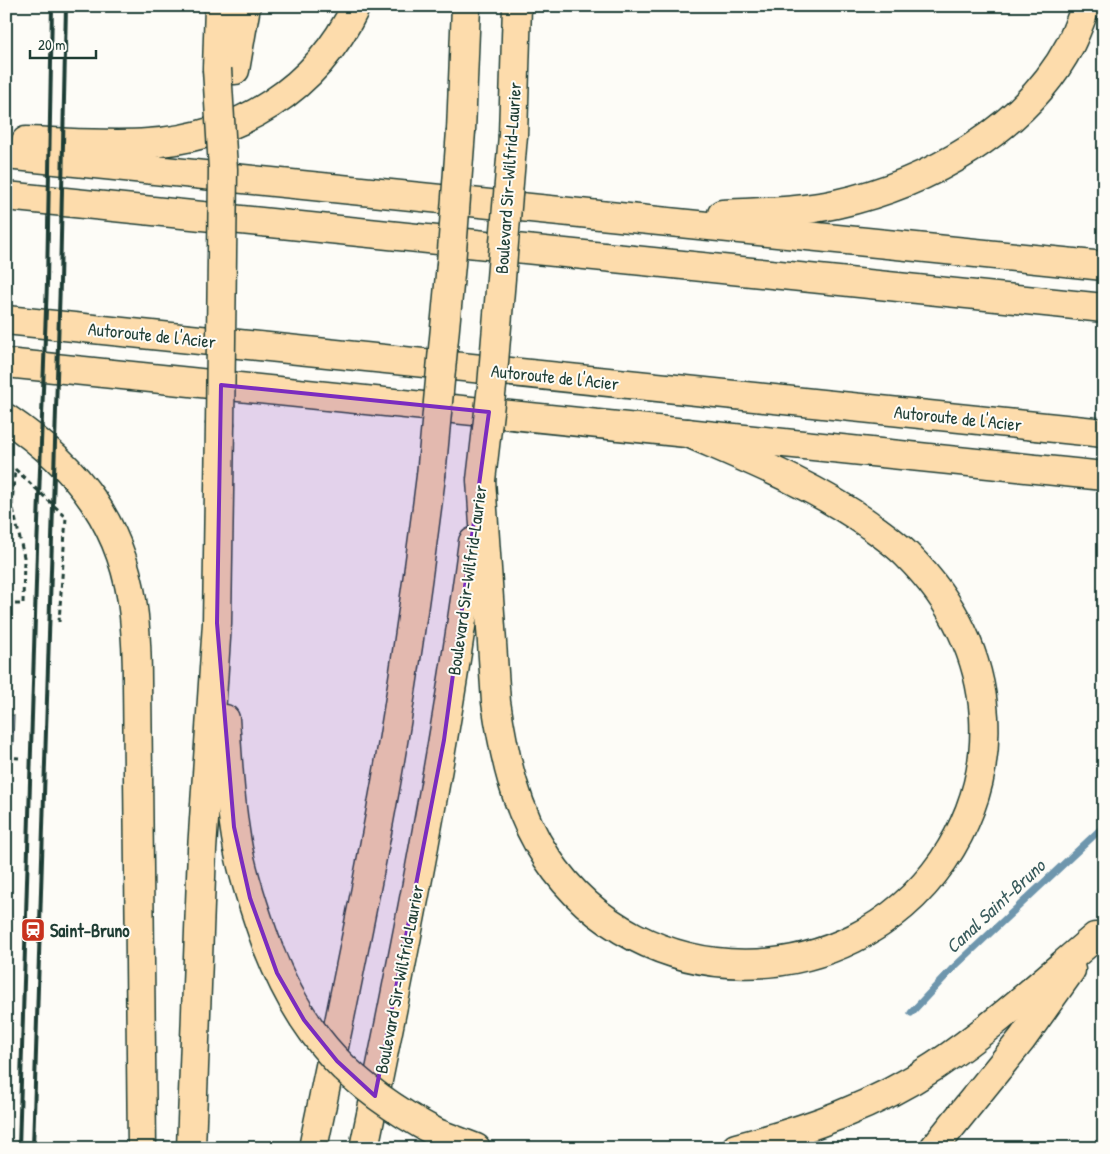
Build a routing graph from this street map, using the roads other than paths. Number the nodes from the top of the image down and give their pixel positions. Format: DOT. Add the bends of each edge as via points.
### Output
graph roads {
  1 [pos="219,6"];
  2 [pos="246,6"];
  3 [pos="356,6"];
  4 [pos="466,6"];
  5 [pos="517,6"];
  6 [pos="535,6"];
  7 [pos="1086,6"];
  8 [pos="226,70"];
  9 [pos="515,82"];
  10 [pos="6,141"];
  11 [pos="6,155"];
  12 [pos="6,196"];
  13 [pos="639,219"];
  14 [pos="1104,266"];
  15 [pos="1104,308"];
  16 [pos="6,320"];
  17 [pos="6,363"];
  18 [pos="6,418"];
  19 [pos="688,433"];
  20 [pos="1104,433"];
  21 [pos="1104,476"];
  22 [pos="481,480"];
  23 [pos="218,623"];
  24 [pos="1099,932"];
  25 [pos="142,1148"];
  26 [pos="191,1148"];
  27 [pos="313,1148"];
  28 [pos="364,1148"];
  29 [pos="476,1148"];
  30 [pos="736,1148"];
  31 [pos="934,1148"];
  1 -- 8 [label="highway"];
  2 -- 8 [label="highway"];
  3 -- 10 [label="highway" via="339,38 312,70 279,99 234,124 190,138 147,143"];
  4 -- 27 [label="highway, bridge" via="451,273 431,476 386,783"];
  5 -- 9 [label="highway, Boulevard Sir-Wilfrid-Laurier"];
  6 -- 9 [label="highway"];
  7 -- 13 [label="highway" via="1070,45 1029,101 992,134 928,172 877,192 812,208"];
  8 -- 23 [label="highway, bridge"];
  9 -- 22 [label="highway, Boulevard Sir-Wilfrid-Laurier, bridge" via="492,386"];
  11 -- 13 [label="highway"];
  12 -- 15 [label="highway"];
  13 -- 14 [label="highway"];
  16 -- 20 [label="highway, Autoroute de l'Acier"];
  17 -- 19 [label="highway"];
  18 -- 25 [label="highway" via="40,443 88,492 113,534 130,587 137,681"];
  19 -- 21 [label="highway"];
  19 -- 22 [label="highway" via="801,483 891,540 947,602 964,635 978,674 985,728 982,768 967,820 950,850 918,891 878,926 847,943 795,959 761,964 725,963 690,957 656,946 622,929 589,906 547,858 526,819 500,729"];
  22 -- 28 [label="highway, Boulevard Sir-Wilfrid-Laurier" via="438,776"];
  23 -- 26 [label="highway" via="202,850"];
  23 -- 29 [label="highway, bridge" via="234,827 248,890 277,973 299,1011 336,1061 355,1079 414,1121"];
  24 -- 30 [label="highway" via="997,1021 912,1080 841,1114"];
  24 -- 31 [label="highway" via="1022,1039"];
}
